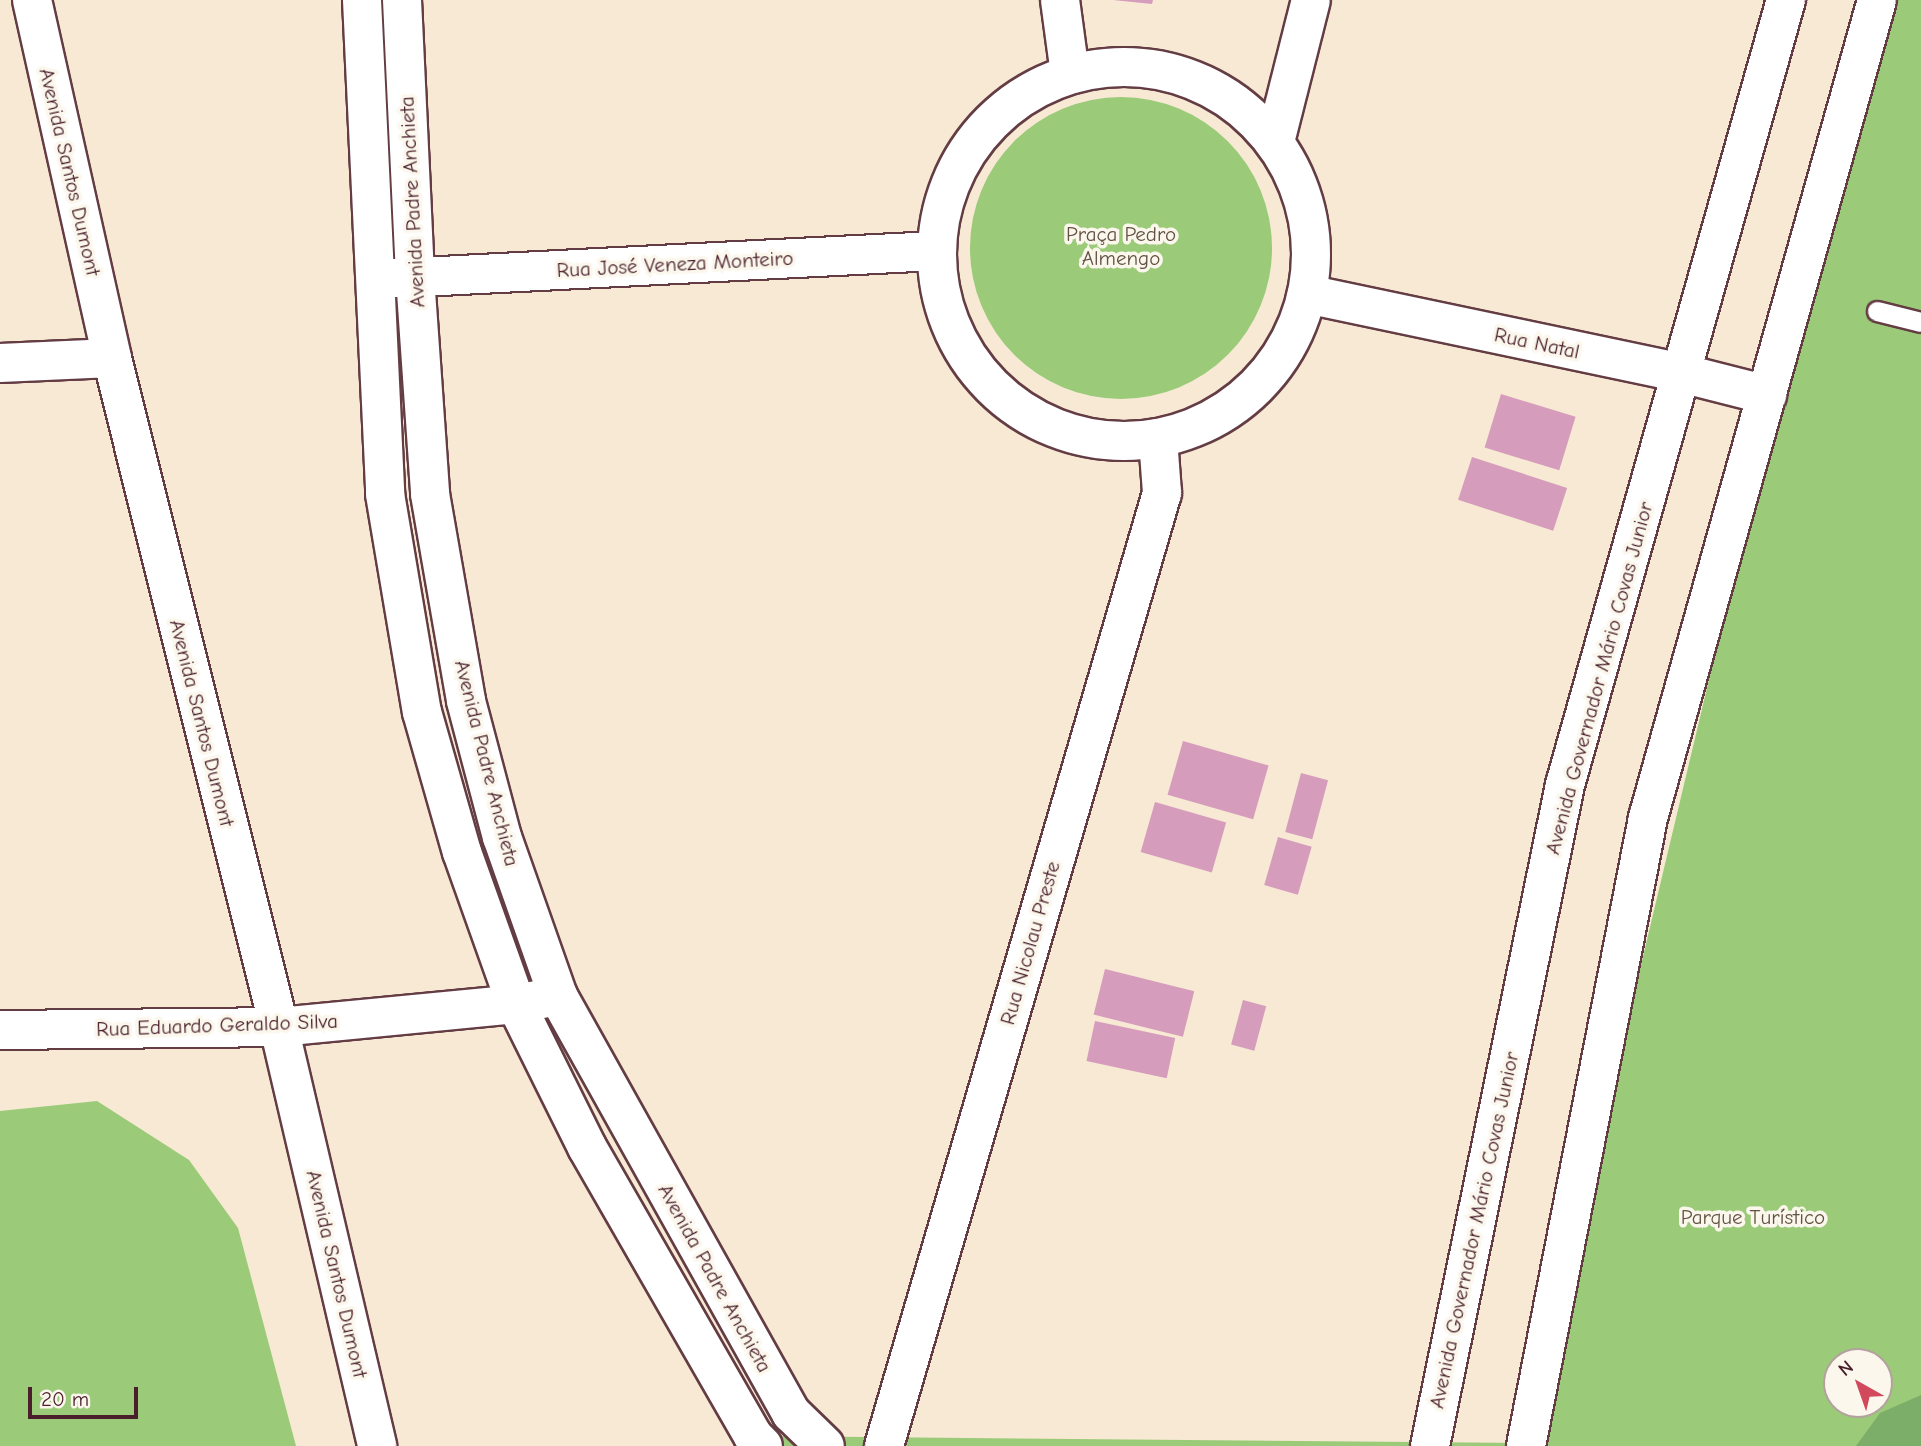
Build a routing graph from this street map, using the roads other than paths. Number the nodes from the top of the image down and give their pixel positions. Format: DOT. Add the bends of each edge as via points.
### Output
graph roads {
  1 [pos="32,0"];
  2 [pos="362,0"];
  3 [pos="402,0"];
  4 [pos="1060,0"];
  5 [pos="1311,0"];
  6 [pos="1786,0"];
  7 [pos="1877,0"];
  8 [pos="1070,74"];
  9 [pos="1275,142"];
  10 [pos="935,251"];
  11 [pos="415,277"];
  12 [pos="377,279"];
  13 [pos="1307,294"];
  14 [pos="1877,311"];
  15 [pos="1921,322"];
  16 [pos="112,358"];
  17 [pos="0,363"];
  18 [pos="1681,373"];
  19 [pos="1766,396"];
  20 [pos="1158,438"];
  21 [pos="558,996"];
  22 [pos="516,1004"];
  23 [pos="279,1027"];
  24 [pos="0,1030"];
  25 [pos="377,1446"];
  26 [pos="763,1446"];
  27 [pos="825,1446"];
  28 [pos="884,1446"];
  29 [pos="1430,1446"];
  30 [pos="1526,1446"];
  1 -- 16 [label="main road, Avenida Santos Dumont"];
  2 -- 12 [label="main road, Avenida Padre Anchieta"];
  3 -- 11 [label="main road, Avenida Padre Anchieta"];
  4 -- 8 [label="main road"];
  5 -- 9 [label="main road"];
  6 -- 18 [label="main road, Avenida Governador Mário Covas Junior"];
  7 -- 19 [label="main road"];
  8 -- 9 [label="main road" via="1126,66 1183,75 1234,101"];
  8 -- 10 [label="main road" via="1016,100 974,141 946,193"];
  9 -- 13 [label="main road" via="1300,188 1311,240"];
  10 -- 11 [label="main road, Rua José Veneza Monteiro"];
  10 -- 20 [label="main road" via="942,306 965,357 1002,398 1062,431 1103,441"];
  11 -- 12 [label="main road, Rua José Veneza Monteiro"];
  11 -- 21 [label="main road, Avenida Padre Anchieta" via="430,494 467,701 502,836"];
  12 -- 22 [label="main road, Avenida Padre Anchieta" via="385,494 422,712 462,852"];
  13 -- 18 [label="main road, Rua Natal"];
  13 -- 20 [label="main road" via="1288,345 1254,389 1209,421"];
  14 -- 15 [label="lane"];
  16 -- 17 [label="main road"];
  16 -- 23 [label="main road, Avenida Santos Dumont"];
  18 -- 19 [label="main road, Rua Natal"];
  18 -- 29 [label="main road, Avenida Governador Mário Covas Junior" via="1565,785"];
  19 -- 30 [label="main road" via="1648,818"];
  20 -- 28 [label="main road, Rua Nicolau Preste" via="1162,493"];
  21 -- 22 [label="main road, Rua Eduardo Geraldo Silva"];
  21 -- 27 [label="main road, Avenida Padre Anchieta" via="791,1413"];
  22 -- 23 [label="main road, Rua Eduardo Geraldo Silva"];
  22 -- 26 [label="main road, Avenida Padre Anchieta" via="587,1147 753,1436"];
  23 -- 24 [label="main road, Rua Eduardo Geraldo Silva"];
  23 -- 25 [label="main road, Avenida Santos Dumont"];
}
